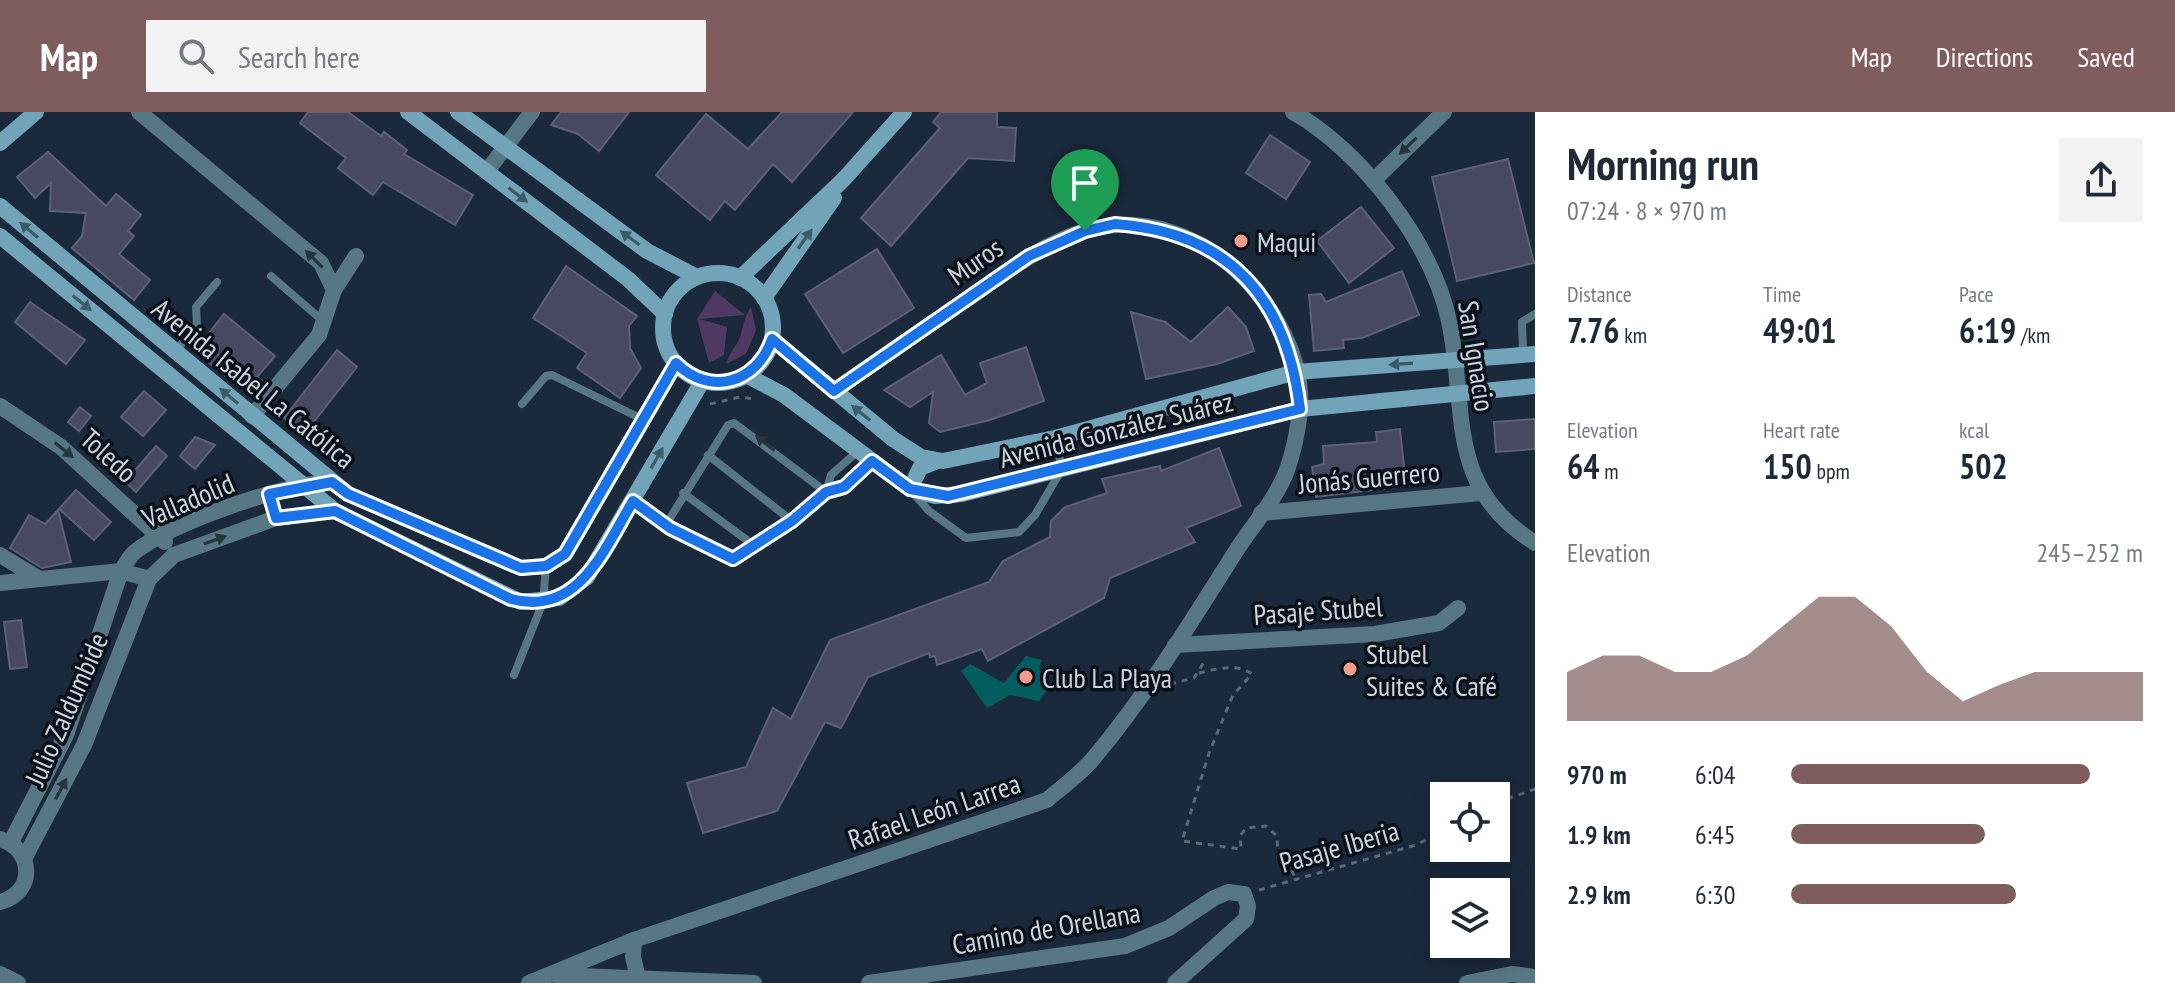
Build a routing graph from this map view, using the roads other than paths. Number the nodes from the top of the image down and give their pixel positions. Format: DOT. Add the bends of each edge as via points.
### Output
graph roads {
  1 [pos="36,112"];
  2 [pos="139,112"];
  3 [pos="408,112"];
  4 [pos="458,112"];
  5 [pos="532,112"];
  6 [pos="904,112"];
  7 [pos="1293,112"];
  8 [pos="1444,112"];
  9 [pos="0,143"];
  10 [pos="505,147"];
  11 [pos="487,171"];
  12 [pos="844,179"];
  13 [pos="1373,181"];
  14 [pos="0,206"];
  15 [pos="0,236"];
  16 [pos="356,256"];
  17 [pos="271,276"];
  18 [pos="697,277"];
  19 [pos="740,278"];
  20 [pos="217,282"];
  21 [pos="334,290"];
  22 [pos="764,298"];
  23 [pos="665,314"];
  24 [pos="1535,314"];
  25 [pos="323,322"];
  26 [pos="772,339"];
  27 [pos="175,352"];
  28 [pos="1529,354"];
  29 [pos="1453,360"];
  30 [pos="676,363"];
  31 [pos="1296,372"];
  32 [pos="746,375"];
  33 [pos="703,380"];
  34 [pos="1535,386"];
  35 [pos="834,391"];
  36 [pos="1457,391"];
  37 [pos="522,404"];
  38 [pos="0,406"];
  39 [pos="1300,409"];
  40 [pos="252,416"];
  41 [pos="642,419"];
  42 [pos="1055,438"];
  43 [pos="893,439"];
  44 [pos="708,455"];
  45 [pos="869,458"];
  46 [pos="938,461"];
  47 [pos="1062,469"];
  48 [pos="332,482"];
  49 [pos="303,485"];
  50 [pos="910,489"];
  51 [pos="826,492"];
  52 [pos="683,493"];
  53 [pos="1481,493"];
  54 [pos="269,494"];
  55 [pos="633,501"];
  56 [pos="335,511"];
  57 [pos="1261,513"];
  58 [pos="276,518"];
  59 [pos="792,521"];
  60 [pos="667,523"];
  61 [pos="160,535"];
  62 [pos="1535,543"];
  63 [pos="755,546"];
  64 [pos="0,555"];
  65 [pos="174,555"];
  66 [pos="546,566"];
  67 [pos="121,571"];
  68 [pos="38,578"];
  69 [pos="149,579"];
  70 [pos="0,583"];
  71 [pos="543,602"];
  72 [pos="1458,608"];
  73 [pos="1175,645"];
  74 [pos="514,675"];
  75 [pos="6,840"];
  76 [pos="25,857"];
  77 [pos="1,904"];
  78 [pos="634,940"];
  79 [pos="0,974"];
  80 [pos="549,975"];
  81 [pos="960,977"];
  82 [pos="1535,977"];
  83 [pos="638,978"];
  84 [pos="18,983"];
  85 [pos="529,983"];
  86 [pos="754,983"];
  87 [pos="869,983"];
  88 [pos="1175,983"];
  89 [pos="1467,983"];
  1 -- 9 [label="main road"];
  21 -- 2 [label="street, one-way" via="321,263"];
  3 -- 11 [label="main road"];
  4 -- 10 [label="main road"];
  5 -- 10 [label="street"];
  6 -- 12 [label="main road"];
  7 -- 13 [label="street, San Ignacio" via="1334,140"];
  8 -- 13 [label="street, one-way"];
  10 -- 11 [label="street"];
  18 -- 10 [label="main road, one-way" via="647,251"];
  11 -- 23 [label="main road, one-way" via="628,279"];
  12 -- 19 [label="main road"];
  22 -- 12 [label="main road, one-way"];
  13 -- 29 [label="street, San Ignacio" via="1433,274 1450,325"];
  27 -- 14 [label="main road, Avenida Isabel La Católica, one-way"];
  15 -- 49 [label="main road, Avenida Isabel La Católica, one-way"];
  16 -- 21 [label="street"];
  17 -- 25 [label="lane"];
  18 -- 19 [label="main road" via="719,273"];
  18 -- 23 [label="main road" via="681,288"];
  19 -- 22 [label="main road"];
  20 -- 27 [label="lane" via="196,307 197,324"];
  21 -- 25 [label="street"];
  22 -- 26 [label="main road"];
  23 -- 30 [label="main road" via="666,339"];
  24 -- 28 [label="lane" via="1522,322"];
  25 -- 40 [label="street" via="319,335"];
  26 -- 32 [label="main road" via="767,353"];
  26 -- 35 [label="main road"];
  40 -- 27 [label="main road, Avenida Isabel La Católica, one-way"];
  28 -- 29 [label="main road, Avenida González Suárez"];
  29 -- 31 [label="main road, Avenida González Suárez, one-way"];
  29 -- 36 [label="street, San Ignacio"];
  30 -- 33 [label="main road"];
  30 -- 41 [label="main road"];
  31 -- 35 [label="street, Muros" via="1272,312 1228,263 1184,236 1115,224 1029,256"];
  31 -- 39 [label="street, Muros"];
  31 -- 42 [label="main road, Avenida González Suárez"];
  32 -- 33 [label="main road" via="725,382"];
  32 -- 45 [label="main road, Avenida González Suárez" via="784,395"];
  55 -- 33 [label="main road, one-way"];
  34 -- 36 [label="main road, Avenida González Suárez"];
  43 -- 35 [label="main road, one-way"];
  36 -- 39 [label="main road, Avenida González Suárez"];
  36 -- 53 [label="street, San Ignacio" via="1468,462"];
  37 -- 41 [label="lane" via="552,375"];
  38 -- 61 [label="street, Toledo, one-way" via="61,447"];
  39 -- 47 [label="main road, Avenida González Suárez"];
  39 -- 57 [label="street, Rafael León Larrea" via="1287,471"];
  40 -- 48 [label="main road, Avenida Isabel La Católica"];
  41 -- 66 [label="main road" via="565,554"];
  42 -- 46 [label="main road, Avenida González Suárez"];
  42 -- 47 [label="lane"];
  43 -- 45 [label="main road" via="897,457 890,464"];
  43 -- 46 [label="main road"];
  51 -- 44 [label="lane, one-way" via="740,424 728,425"];
  44 -- 52 [label="lane"];
  44 -- 59 [label="lane"];
  45 -- 50 [label="main road, Avenida González Suárez"];
  45 -- 51 [label="lane" via="844,487"];
  45 -- 51 [label="lane" via="831,475"];
  46 -- 50 [label="main road" via="920,468"];
  47 -- 50 [label="main road, Avenida González Suárez" via="948,496"];
  47 -- 50 [label="lane" via="1019,532 998,537 966,538 929,511"];
  48 -- 49 [label="street, Valladolid"];
  48 -- 66 [label="main road, Avenida Isabel La Católica" via="348,494 503,561 521,568"];
  49 -- 54 [label="street, Valladolid"];
  49 -- 56 [label="main road, Avenida Isabel La Católica"];
  51 -- 59 [label="lane"];
  52 -- 60 [label="lane"];
  52 -- 63 [label="lane"];
  53 -- 57 [label="street, Jonás Guerrero"];
  53 -- 62 [label="street, San Ignacio"];
  54 -- 58 [label="street"];
  54 -- 61 [label="street, Valladolid"];
  55 -- 60 [label="lane"];
  55 -- 71 [label="main road" via="587,577 571,592"];
  56 -- 58 [label="street, Valladolid"];
  56 -- 71 [label="main road, Avenida Isabel La Católica" via="511,599"];
  57 -- 73 [label="street, Rafael León Larrea"];
  65 -- 58 [label="street, Valladolid, one-way"];
  59 -- 63 [label="lane"];
  60 -- 63 [label="lane" via="729,559"];
  61 -- 65 [label="street, Toledo"];
  61 -- 67 [label="street, Valladolid" via="133,553"];
  64 -- 68 [label="street"];
  65 -- 69 [label="street, Valladolid"];
  66 -- 71 [label="lane"];
  67 -- 68 [label="street"];
  67 -- 69 [label="street"];
  67 -- 75 [label="street, Julio Zaldumbide" via="66,735"];
  68 -- 70 [label="street"];
  76 -- 69 [label="street, Julio Zaldumbide, one-way" via="84,745"];
  71 -- 74 [label="lane"];
  72 -- 73 [label="street, Pasaje Stubel" via="1439,623 1375,634"];
  73 -- 78 [label="street, Rafael León Larrea" via="1091,761 1047,800"];
  75 -- 76 [label="street"];
  76 -- 77 [label="street, Julio Zaldumbide" via="24,885"];
  78 -- 80 [label="street, Rafael León Larrea"];
  78 -- 83 [label="street"];
  79 -- 84 [label="street"];
  80 -- 83 [label="street"];
  80 -- 85 [label="street, Rafael León Larrea"];
  81 -- 87 [label="street, Camino de Orellana"];
  81 -- 88 [label="street, Camino de Orellana" via="1125,946 1169,928 1214,898 1228,892 1244,894 1246,919"];
  82 -- 89 [label="street" via="1512,974"];
  83 -- 86 [label="street"];
}
